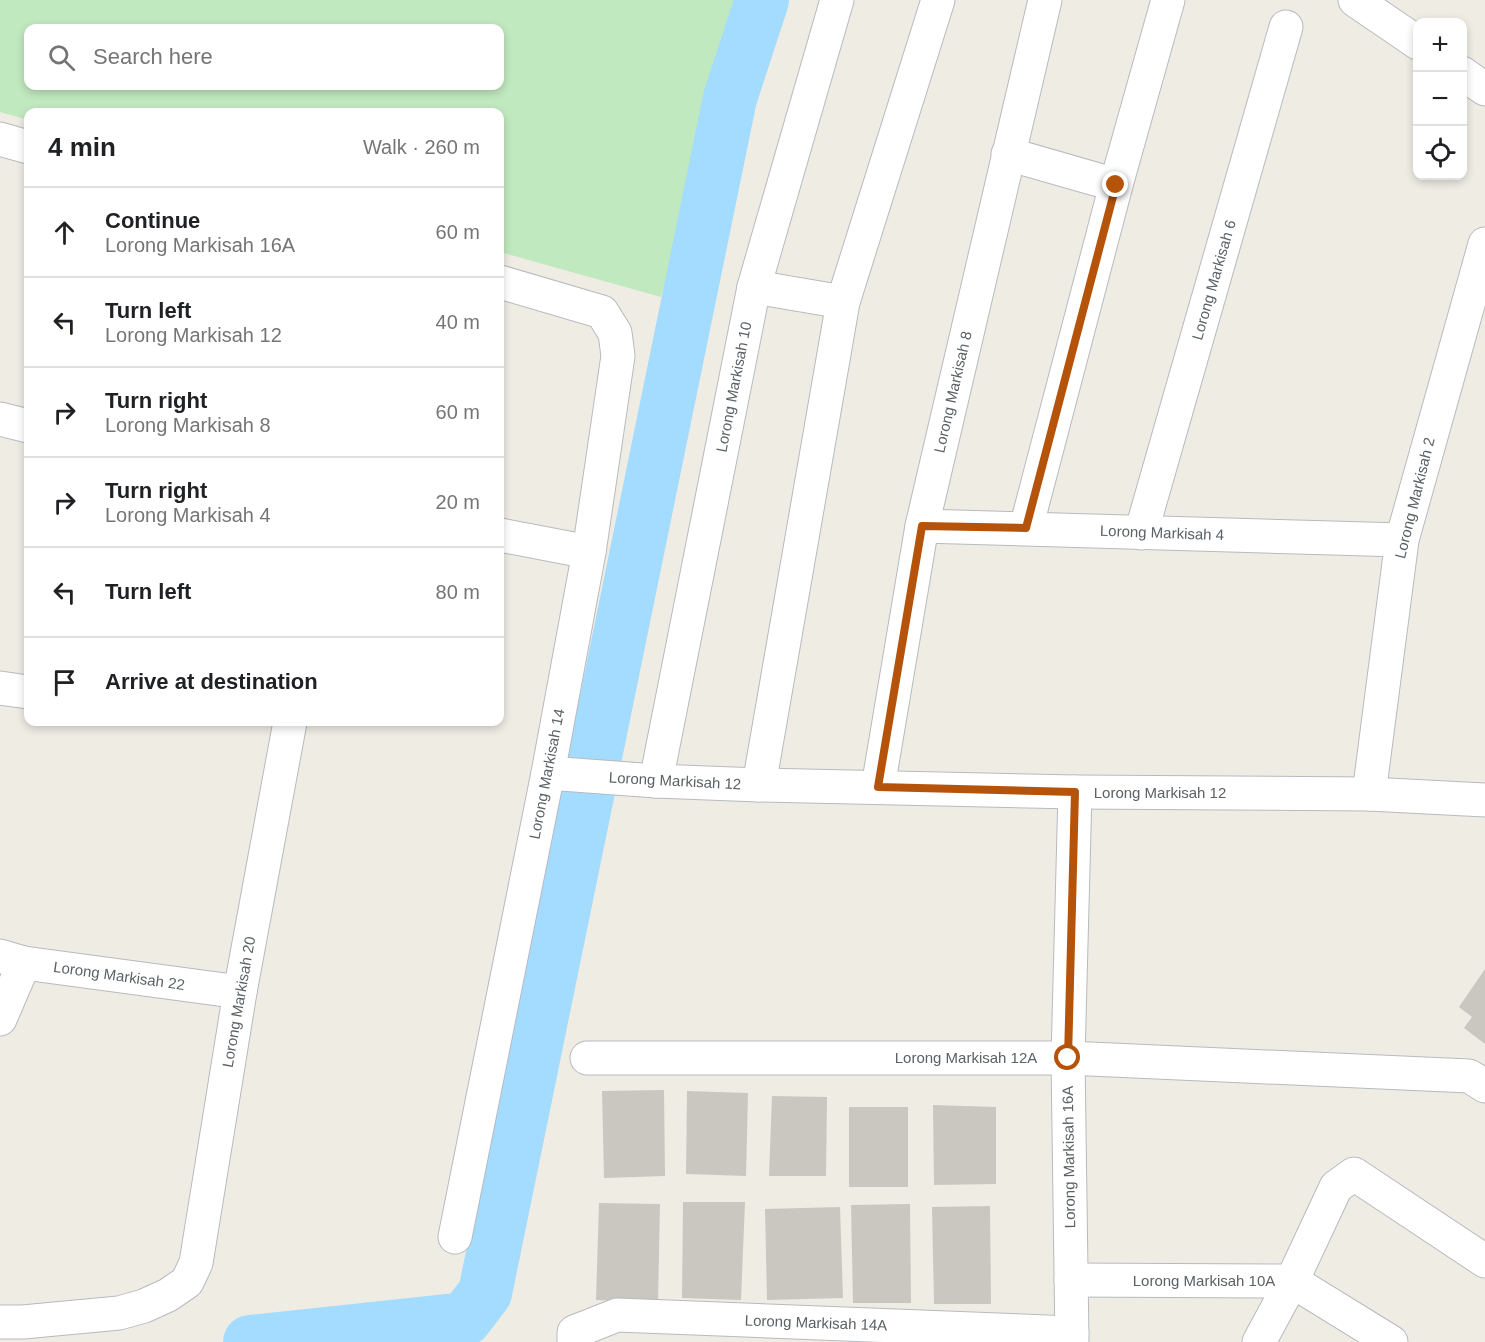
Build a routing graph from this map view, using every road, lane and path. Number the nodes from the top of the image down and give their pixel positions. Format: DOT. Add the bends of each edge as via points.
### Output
graph roads {
  1 [pos="837,0"];
  2 [pos="938,0"];
  3 [pos="1045,0"];
  4 [pos="1168,0"];
  5 [pos="1355,0"];
  6 [pos="1286,27"];
  7 [pos="1413,40"];
  8 [pos="1467,76"];
  9 [pos="1485,88"];
  10 [pos="0,139"];
  11 [pos="24,146"];
  12 [pos="1008,154"];
  13 [pos="1116,185"];
  14 [pos="1485,244"];
  15 [pos="504,283"];
  16 [pos="754,287"];
  17 [pos="843,302"];
  18 [pos="0,419"];
  19 [pos="24,425"];
  20 [pos="922,526"];
  21 [pos="1026,528"];
  22 [pos="1141,533"];
  23 [pos="504,536"];
  24 [pos="1402,540"];
  25 [pos="589,552"];
  26 [pos="0,688"];
  27 [pos="24,691"];
  28 [pos="289,726"];
  29 [pos="559,774"];
  30 [pos="643,779"];
  31 [pos="759,785"];
  32 [pos="878,787"];
  33 [pos="1075,792"];
  34 [pos="1369,794"];
  35 [pos="1485,800"];
  36 [pos="12,959"];
  37 [pos="240,992"];
  38 [pos="0,1019"];
  39 [pos="587,1058"];
  40 [pos="1068,1058"];
  41 [pos="1485,1086"];
  42 [pos="455,1237"];
  43 [pos="1485,1261"];
  44 [pos="1071,1280"];
  45 [pos="1292,1281"];
  46 [pos="14,1329"];
  47 [pos="1072,1338"];
  48 [pos="574,1342"];
  49 [pos="1259,1342"];
  50 [pos="1391,1342"];
  1 -- 16 [label="street, Lorong Markisah 10"];
  2 -- 17 [label="street"];
  3 -- 12 [label="street, Lorong Markisah 8"];
  4 -- 13 [label="street"];
  5 -- 7 [label="street"];
  6 -- 22 [label="street, Lorong Markisah 6"];
  8 -- 9 [label="street"];
  10 -- 11 [label="street"];
  12 -- 13 [label="street"];
  12 -- 20 [label="street, Lorong Markisah 8"];
  13 -- 21 [label="street"];
  14 -- 24 [label="street, Lorong Markisah 2"];
  15 -- 25 [label="street, Lorong Markisah 14" via="602,312 615,333 618,356"];
  16 -- 17 [label="street"];
  16 -- 30 [label="street, Lorong Markisah 10"];
  17 -- 31 [label="street"];
  18 -- 19 [label="street"];
  20 -- 21 [label="street, Lorong Markisah 4"];
  20 -- 32 [label="street, Lorong Markisah 8"];
  21 -- 22 [label="street, Lorong Markisah 4"];
  22 -- 24 [label="street, Lorong Markisah 4"];
  23 -- 25 [label="street"];
  24 -- 34 [label="street, Lorong Markisah 2"];
  25 -- 29 [label="street, Lorong Markisah 14"];
  26 -- 27 [label="street"];
  28 -- 37 [label="street, Lorong Markisah 20"];
  29 -- 30 [label="street, Lorong Markisah 12"];
  29 -- 42 [label="street, Lorong Markisah 14"];
  30 -- 31 [label="street, Lorong Markisah 12"];
  31 -- 32 [label="street, Lorong Markisah 12"];
  32 -- 33 [label="street, Lorong Markisah 12"];
  33 -- 34 [label="street, Lorong Markisah 12"];
  33 -- 40 [label="street, Lorong Markisah 16A"];
  34 -- 35 [label="street, Lorong Markisah 12"];
  36 -- 37 [label="street, Lorong Markisah 22"];
  36 -- 38 [label="street"];
  37 -- 46 [label="street, Lorong Markisah 20" via="196,1263 187,1282 144,1306 119,1313"];
  39 -- 40 [label="street, Lorong Markisah 12A"];
  40 -- 41 [label="street, Lorong Markisah 12A" via="1469,1076"];
  40 -- 44 [label="street, Lorong Markisah 16A"];
  43 -- 45 [label="street" via="1354,1174 1336,1187"];
  44 -- 45 [label="street, Lorong Markisah 10A"];
  44 -- 47 [label="street, Lorong Markisah 16A"];
  45 -- 49 [label="street"];
  45 -- 50 [label="street, Lorong Markisah 10A"];
  47 -- 48 [label="street, Lorong Markisah 14A" via="617,1315 574,1332"];
}
